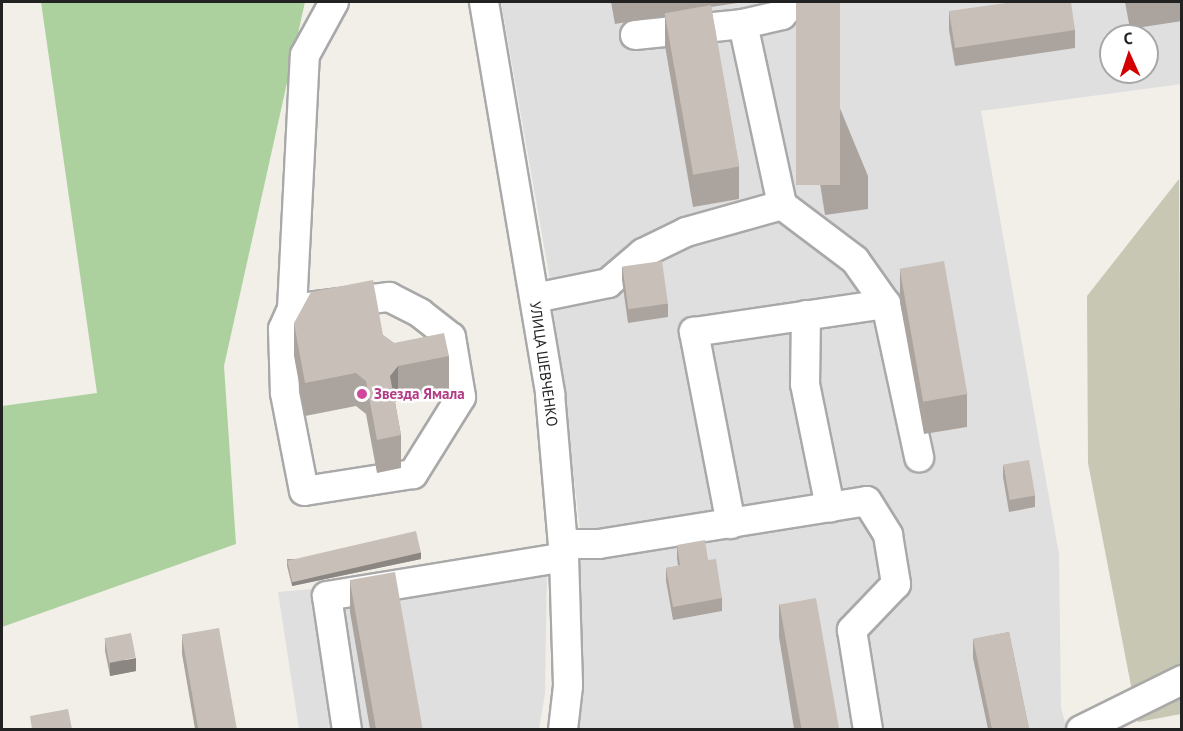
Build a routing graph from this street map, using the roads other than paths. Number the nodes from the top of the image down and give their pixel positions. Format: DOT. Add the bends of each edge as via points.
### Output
graph roads {
  1 [pos="334,2"];
  2 [pos="484,2"];
  3 [pos="793,2"];
  4 [pos="743,24"];
  5 [pos="635,35"];
  6 [pos="782,205"];
  7 [pos="535,298"];
  8 [pos="886,304"];
  9 [pos="292,309"];
  10 [pos="806,315"];
  11 [pos="919,457"];
  12 [pos="830,507"];
  13 [pos="731,524"];
  14 [pos="563,550"];
  15 [pos="1182,680"];
  16 [pos="347,729"];
  17 [pos="563,729"];
  18 [pos="868,729"];
  19 [pos="1081,729"];
  1 -- 9 [label="street" via="305,55"];
  2 -- 7 [label="street, УЛИЦА ШЕВЧЕНКО"];
  3 -- 4 [label="street" via="782,15"];
  4 -- 5 [label="street"];
  4 -- 6 [label="street"];
  6 -- 7 [label="street" via="686,232 643,253 608,283"];
  6 -- 8 [label="street" via="855,260"];
  7 -- 14 [label="street, УЛИЦА ШЕВЧЕНКО" via="550,394"];
  8 -- 10 [label="street"];
  8 -- 11 [label="street"];
  9 -- 9 [label="street" via="283,329 285,393 304,491 412,474 461,397 451,336 389,297"];
  10 -- 12 [label="street" via="805,384"];
  10 -- 13 [label="street" via="694,332"];
  12 -- 13 [label="street"];
  12 -- 18 [label="street" via="867,501 888,535 896,584 852,630"];
  13 -- 14 [label="street"];
  14 -- 16 [label="street" via="327,597"];
  14 -- 17 [label="street, УЛИЦА ШЕВЧЕНКО" via="567,686"];
  15 -- 19 [label="street"];
}
